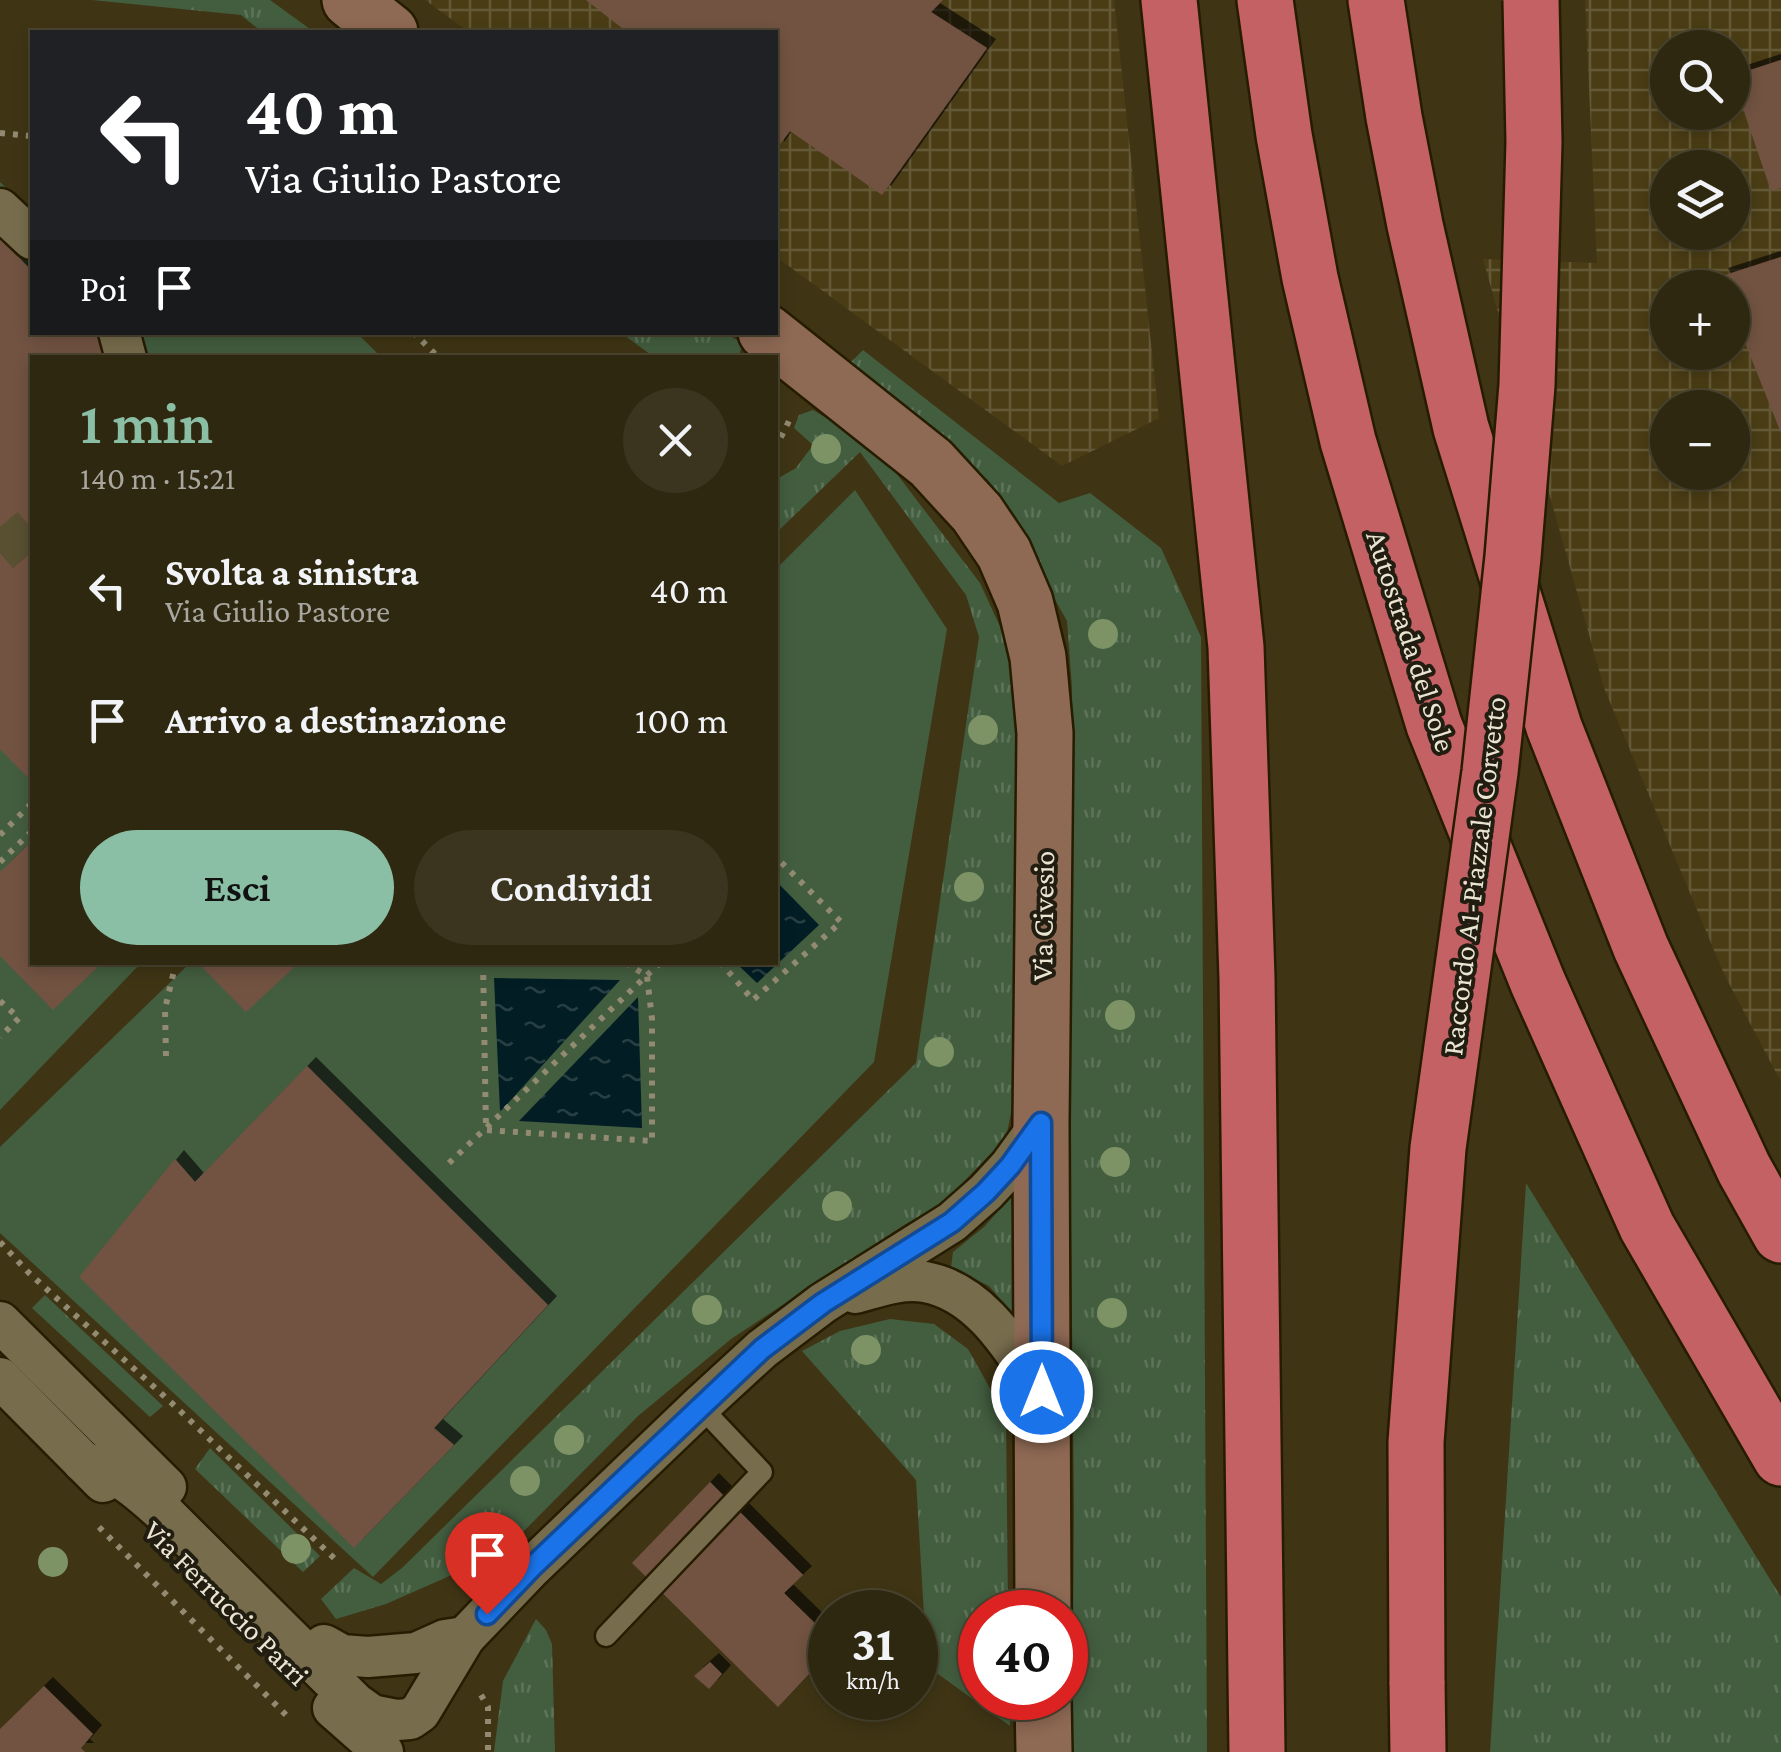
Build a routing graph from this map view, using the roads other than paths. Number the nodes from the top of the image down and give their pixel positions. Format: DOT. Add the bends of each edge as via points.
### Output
graph roads {
  1 [pos="350,0"];
  2 [pos="1169,0"];
  3 [pos="1264,0"];
  4 [pos="1376,0"];
  5 [pos="1531,0"];
  6 [pos="388,30"];
  7 [pos="0,209"];
  8 [pos="30,237"];
  9 [pos="770,335"];
  10 [pos="1041,1123"];
  11 [pos="1781,1235"];
  12 [pos="823,1303"];
  13 [pos="0,1322"];
  14 [pos="0,1352"];
  15 [pos="0,1378"];
  16 [pos="1042,1392"];
  17 [pos="700,1406"];
  18 [pos="114,1435"];
  19 [pos="1781,1458"];
  20 [pos="1043,1590"];
  21 [pos="606,1636"];
  22 [pos="324,1644"];
  23 [pos="445,1648"];
  24 [pos="1043,1720"];
  25 [pos="379,1726"];
  26 [pos="422,1752"];
  27 [pos="1044,1752"];
  28 [pos="1257,1752"];
  29 [pos="1418,1752"];
  1 -- 6 [label="street"];
  2 -- 28 [label="highway" via="1236,647 1248,978"];
  3 -- 19 [label="highway, Autostrada del Sole" via="1310,278 1348,441 1434,725 1538,983 1647,1226"];
  4 -- 11 [label="highway" via="1415,225 1461,428 1554,727 1641,948"];
  5 -- 29 [label="highway, Raccordo A1-Piazzale Corvetto, bridge" via="1528,385 1490,772 1438,1148 1416,1442"];
  7 -- 8 [label="street"];
  9 -- 10 [label="street, Via Civesio" via="930,463 977,513 1025,602 1045,734"];
  10 -- 12 [label="street" via="1010,1166 952,1222"];
  10 -- 16 [label="street, Via Civesio"];
  12 -- 16 [label="street" via="889,1283 923,1282 952,1292 1005,1338"];
  12 -- 17 [label="street"];
  13 -- 18 [label="street, Via Ferruccio Parri"];
  14 -- 18 [label="street, Via Ferruccio Parri" via="49,1402"];
  15 -- 25 [label="street, Via Ferruccio Parri" via="84,1462 144,1494"];
  16 -- 20 [label="street, Via Civesio"];
  17 -- 21 [label="lane" via="762,1472"];
  17 -- 23 [label="street"];
  18 -- 22 [label="street, Via Ferruccio Parri"];
  22 -- 23 [label="street" via="368,1657"];
  22 -- 25 [label="street, Via Ferruccio Parri"];
  23 -- 25 [label="street" via="439,1684 420,1712"];
  24 -- 27 [label="street"];
  25 -- 26 [label="street, Via Ferruccio Parri"];
}
